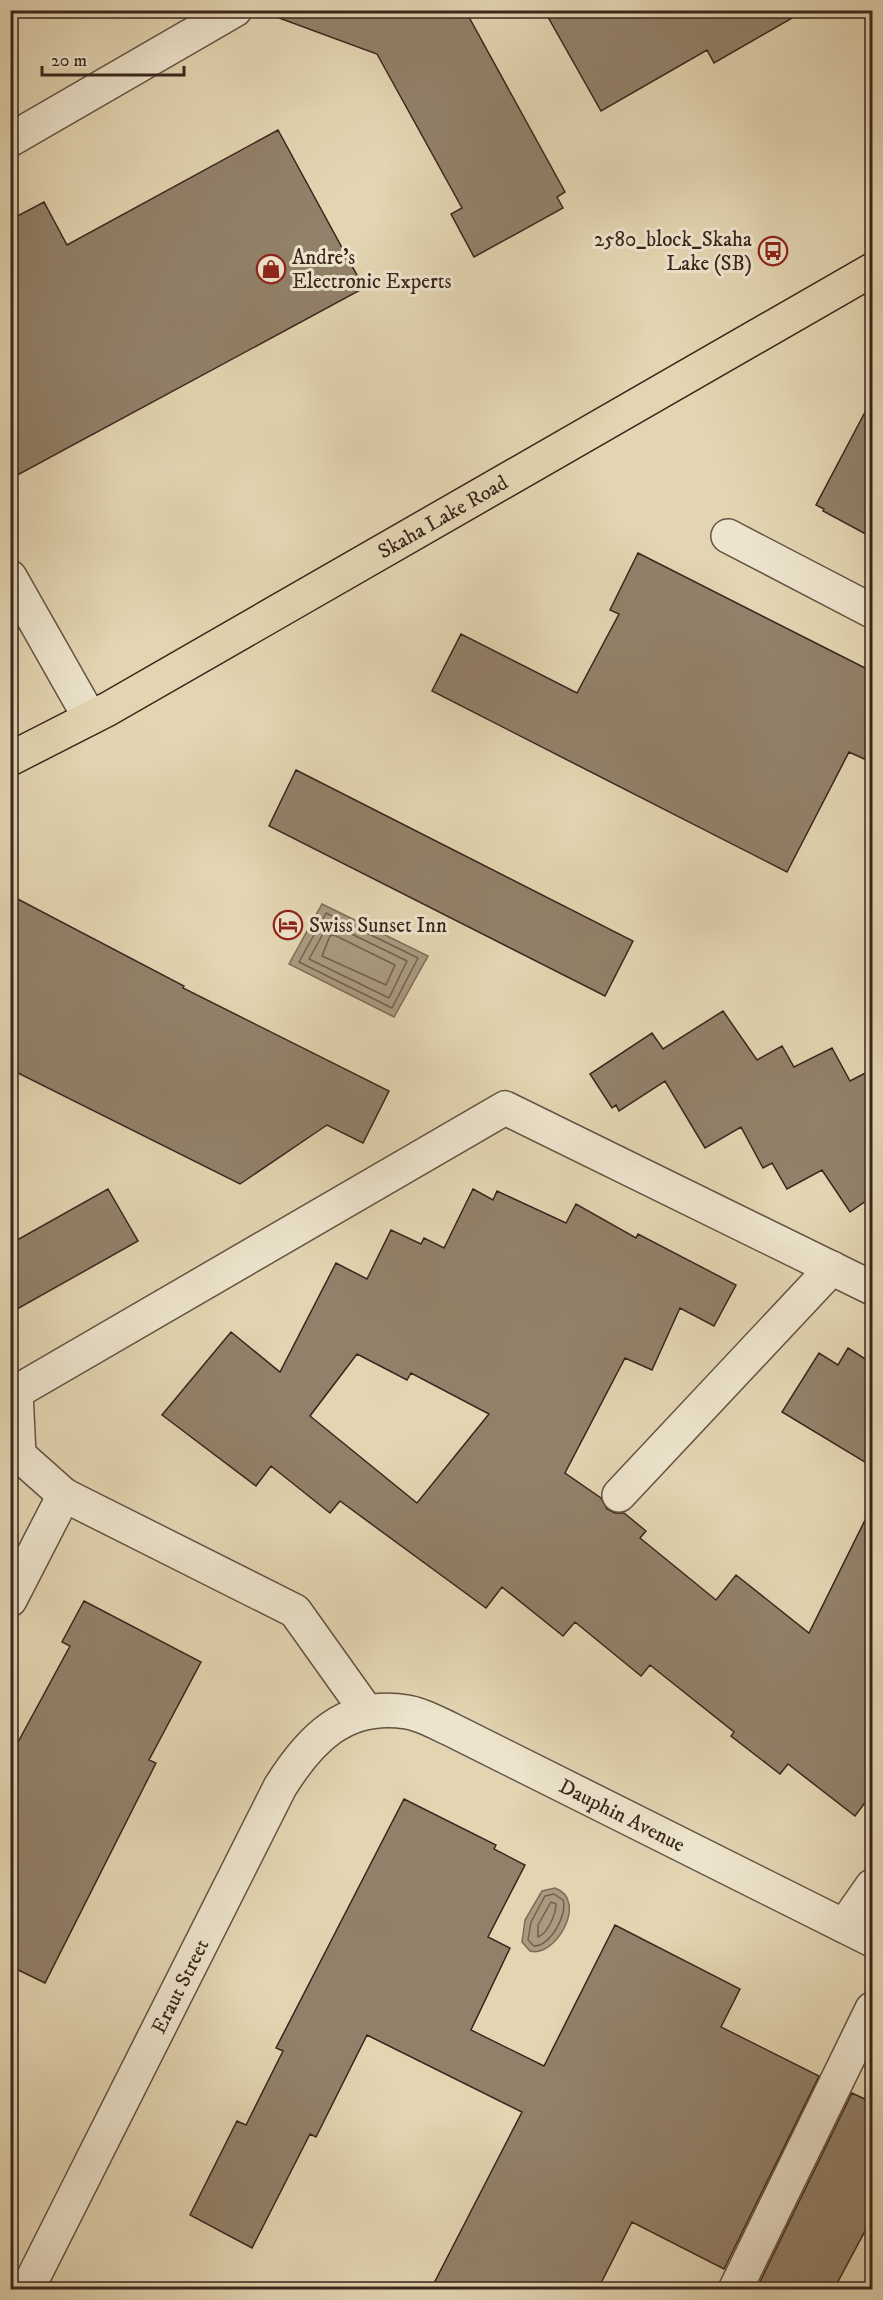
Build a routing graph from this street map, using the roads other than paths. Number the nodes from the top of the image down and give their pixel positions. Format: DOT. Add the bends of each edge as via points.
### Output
graph roads {
  1 [pos="235,10"];
  2 [pos="10,140"];
  3 [pos="873,270"];
  4 [pos="728,536"];
  5 [pos="10,577"];
  6 [pos="873,610"];
  7 [pos="90,718"];
  8 [pos="10,759"];
  9 [pos="832,1268"];
  10 [pos="873,1288"];
  11 [pos="64,1495"];
  12 [pos="619,1495"];
  13 [pos="10,1600"];
  14 [pos="367,1712"];
  15 [pos="873,1886"];
  16 [pos="844,1926"];
  17 [pos="873,1940"];
  18 [pos="873,2009"];
  19 [pos="27,2289"];
  20 [pos="735,2289"];
  1 -- 2 [label="street"];
  3 -- 7 [label="main road, Skaha Lake Road"];
  4 -- 6 [label="street"];
  5 -- 7 [label="street"];
  7 -- 8 [label="main road, Skaha Lake Road"];
  9 -- 10 [label="street"];
  9 -- 11 [label="street" via="505,1107 16,1392 20,1455"];
  9 -- 12 [label="street"];
  11 -- 13 [label="street"];
  11 -- 14 [label="street" via="295,1611"];
  14 -- 16 [label="street, Dauphin Avenue" via="407,1712 450,1729"];
  14 -- 19 [label="street, Eraut Street" via="343,1720 321,1734 299,1757 280,1787"];
  15 -- 16 [label="street"];
  16 -- 17 [label="street, Dauphin Avenue"];
  18 -- 20 [label="street"];
}
